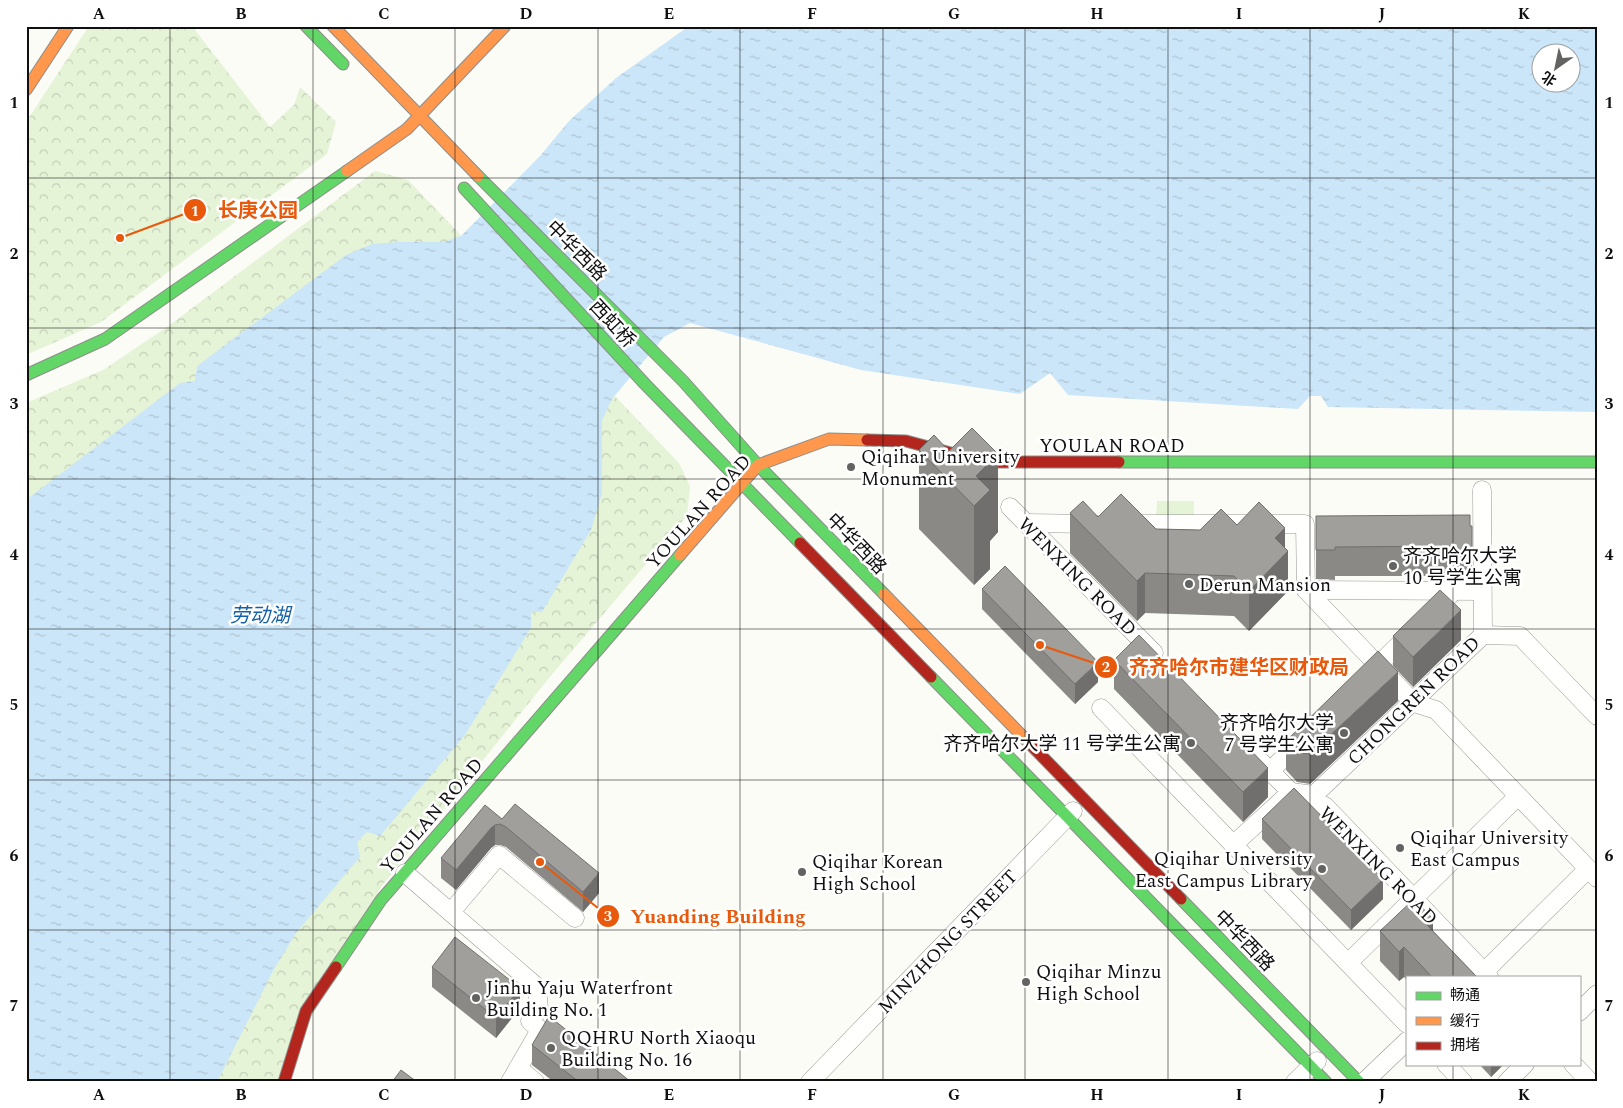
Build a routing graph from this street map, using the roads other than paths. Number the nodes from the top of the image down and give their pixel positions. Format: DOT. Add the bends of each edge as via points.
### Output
graph roads {
  1 [pos="68,26"];
  2 [pos="306,26"];
  3 [pos="333,26"];
  4 [pos="505,26"];
  5 [pos="353,74"];
  6 [pos="26,90"];
  7 [pos="421,117"];
  8 [pos="454,177"];
  9 [pos="26,375"];
  10 [pos="1597,462"];
  11 [pos="758,465"];
  12 [pos="742,483"];
  13 [pos="1482,490"];
  14 [pos="1010,507"];
  15 [pos="1026,524"];
  16 [pos="1306,590"];
  17 [pos="1454,591"];
  18 [pos="1482,591"];
  19 [pos="1483,635"];
  20 [pos="1163,662"];
  21 [pos="1378,665"];
  22 [pos="1358,685"];
  23 [pos="1413,702"];
  24 [pos="1101,708"];
  25 [pos="1597,716"];
  26 [pos="1311,732"];
  27 [pos="1236,737"];
  28 [pos="1270,771"];
  29 [pos="1291,792"];
  30 [pos="1518,796"];
  31 [pos="1084,799"];
  32 [pos="1067,816"];
  33 [pos="1233,844"];
  34 [pos="405,873"];
  35 [pos="1592,874"];
  36 [pos="1414,899"];
  37 [pos="450,912"];
  38 [pos="575,918"];
  39 [pos="1348,963"];
  40 [pos="1486,974"];
  41 [pos="1597,994"];
  42 [pos="1580,1011"];
  43 [pos="1406,1023"];
  44 [pos="1406,1042"];
  45 [pos="1328,1050"];
  46 [pos="1311,1066"];
  47 [pos="1448,1066"];
  48 [pos="1523,1066"];
  49 [pos="1575,1066"];
  50 [pos="514,1075"];
  51 [pos="284,1082"];
  52 [pos="535,1082"];
  53 [pos="810,1082"];
  54 [pos="1295,1082"];
  55 [pos="1326,1082"];
  56 [pos="1359,1082"];
  57 [pos="1364,1082"];
  58 [pos="1463,1082"];
  59 [pos="1508,1082"];
  60 [pos="1590,1082"];
  1 -- 6 [label="main road"];
  2 -- 5 [label="main road"];
  3 -- 7 [label="main road, 中华西路"];
  4 -- 7 [label="main road"];
  7 -- 9 [label="main road" via="105,339"];
  7 -- 11 [label="main road, 中华西路" via="683,381"];
  8 -- 12 [label="main road, 西虹桥" via="645,384"];
  10 -- 11 [label="main road, YOULAN ROAD" via="984,462 906,441 830,439"];
  11 -- 12 [label="main road, YOULAN ROAD"];
  11 -- 31 [label="main road, 中华西路"];
  12 -- 32 [label="main road"];
  12 -- 34 [label="main road, YOULAN ROAD"];
  13 -- 18 [label="street, CHONGREN ROAD"];
  14 -- 15 [label="street, WENXING ROAD"];
  15 -- 16 [label="street" via="1305,524"];
  15 -- 20 [label="street, WENXING ROAD"];
  16 -- 17 [label="street"];
  16 -- 21 [label="street"];
  17 -- 18 [label="street"];
  17 -- 21 [label="street"];
  18 -- 19 [label="street, CHONGREN ROAD"];
  19 -- 23 [label="street, CHONGREN ROAD"];
  19 -- 25 [label="street" via="1520,636"];
  21 -- 22 [label="street"];
  21 -- 23 [label="street"];
  23 -- 29 [label="street, CHONGREN ROAD" via="1314,795"];
  23 -- 30 [label="street" via="1436,710"];
  24 -- 33 [label="street"];
  26 -- 28 [label="street"];
  27 -- 28 [label="street, WENXING ROAD"];
  28 -- 29 [label="street, WENXING ROAD"];
  29 -- 33 [label="street"];
  29 -- 36 [label="street, WENXING ROAD" via="1324,806"];
  30 -- 35 [label="street"];
  30 -- 36 [label="street"];
  31 -- 32 [label="street, MINZHONG STREET"];
  31 -- 45 [label="main road, 中华西路"];
  32 -- 46 [label="main road"];
  32 -- 53 [label="street, MINZHONG STREET"];
  33 -- 39 [label="street"];
  34 -- 37 [label="street"];
  34 -- 51 [label="main road, YOULAN ROAD" via="381,900 306,1011"];
  35 -- 40 [label="street"];
  36 -- 39 [label="street"];
  36 -- 40 [label="street, WENXING ROAD"];
  37 -- 38 [label="street" via="499,855"];
  37 -- 50 [label="street" via="537,987 539,1009 530,1021 540,1030"];
  39 -- 43 [label="street"];
  41 -- 42 [label="street"];
  44 -- 57 [label="street"];
  45 -- 46 [label="street"];
  45 -- 56 [label="main road, 中华西路"];
  46 -- 54 [label="street"];
  46 -- 55 [label="main road"];
  47 -- 58 [label="street"];
  48 -- 59 [label="street"];
  49 -- 60 [label="street"];
  50 -- 52 [label="street"];
}
